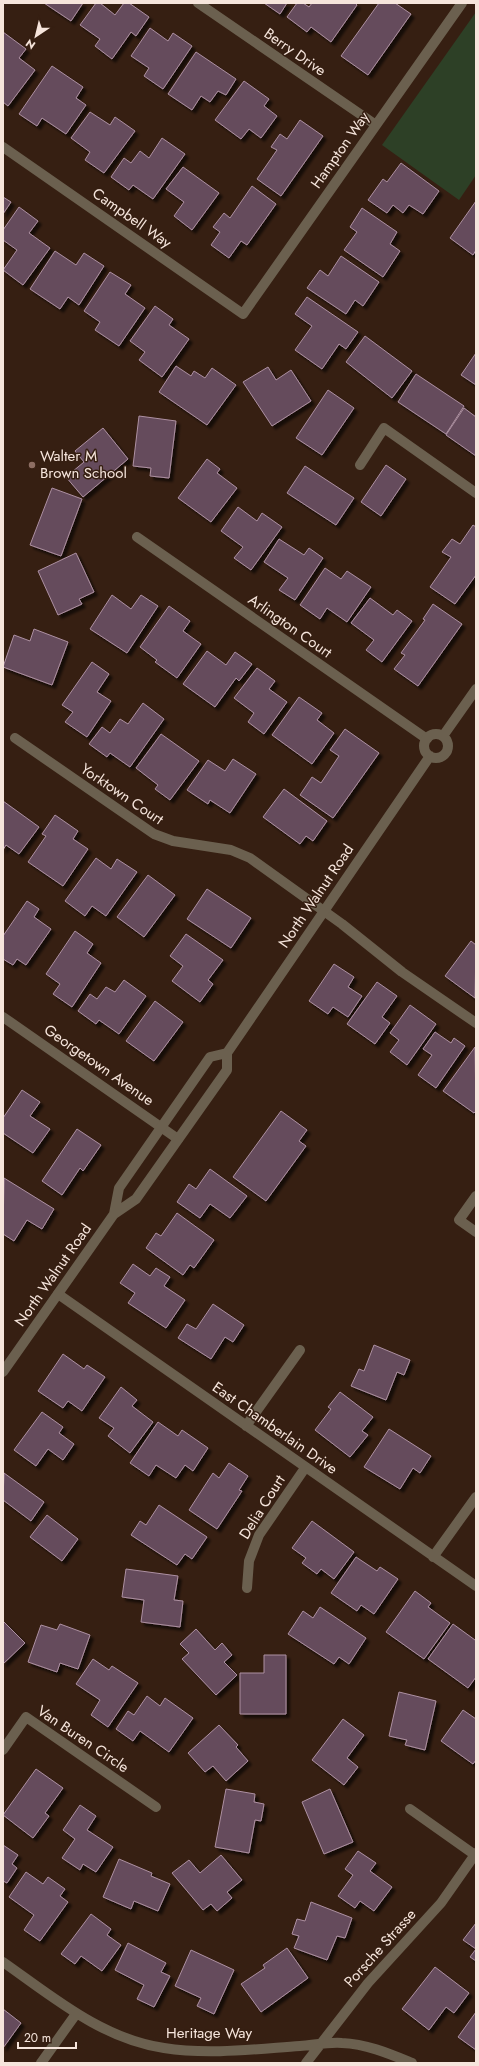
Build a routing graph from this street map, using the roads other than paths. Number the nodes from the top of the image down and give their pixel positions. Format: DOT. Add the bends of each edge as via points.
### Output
graph roads {
  1 [pos="198,3"];
  2 [pos="462,3"];
  3 [pos="376,125"];
  4 [pos="3,147"];
  5 [pos="243,314"];
  6 [pos="360,465"];
  7 [pos="476,493"];
  8 [pos="137,537"];
  9 [pos="476,689"];
  10 [pos="443,736"];
  11 [pos="15,738"];
  12 [pos="426,739"];
  13 [pos="430,756"];
  14 [pos="325,911"];
  15 [pos="3,1017"];
  16 [pos="476,1023"];
  17 [pos="226,1053"];
  18 [pos="161,1127"];
  19 [pos="178,1139"];
  20 [pos="476,1196"];
  21 [pos="114,1214"];
  22 [pos="476,1232"];
  23 [pos="58,1294"];
  24 [pos="300,1350"];
  25 [pos="3,1372"];
  26 [pos="246,1426"];
  27 [pos="305,1468"];
  28 [pos="476,1497"];
  29 [pos="433,1557"];
  30 [pos="476,1586"];
  31 [pos="246,1588"];
  32 [pos="3,1750"];
  33 [pos="156,1806"];
  34 [pos="410,1809"];
  35 [pos="475,1854"];
  36 [pos="3,1962"];
  37 [pos="76,2014"];
  38 [pos="319,2044"];
  39 [pos="41,2063"];
  40 [pos="306,2063"];
  41 [pos="412,2063"];
  1 -- 3 [label="street, Berry Drive"];
  2 -- 3 [label="street, Hampton Way"];
  3 -- 5 [label="street, Hampton Way"];
  4 -- 5 [label="street, Campbell Way"];
  6 -- 7 [label="street" via="384,428"];
  8 -- 12 [label="street, Arlington Court"];
  9 -- 10 [label="street"];
  10 -- 12 [label="street" via="432,735"];
  10 -- 13 [label="street" via="447,743 447,751 437,758"];
  11 -- 14 [label="street, Yorktown Court" via="144,830 173,841 223,848 239,853"];
  12 -- 13 [label="street" via="425,750"];
  13 -- 14 [label="street, North Walnut Road"];
  14 -- 16 [label="street, Yorktown Court" via="402,972"];
  14 -- 17 [label="street, North Walnut Road"];
  15 -- 18 [label="street, Georgetown Avenue"];
  17 -- 18 [label="street, North Walnut Road" via="210,1057"];
  17 -- 19 [label="street, North Walnut Road" via="227,1070"];
  18 -- 19 [label="street, Georgetown Avenue"];
  18 -- 21 [label="street, North Walnut Road" via="119,1188"];
  19 -- 21 [label="street, North Walnut Road" via="136,1199"];
  20 -- 22 [label="street" via="459,1220"];
  21 -- 23 [label="street, North Walnut Road"];
  23 -- 25 [label="street, North Walnut Road"];
  23 -- 26 [label="street, East Chamberlain Drive"];
  24 -- 26 [label="street"];
  26 -- 27 [label="street, East Chamberlain Drive"];
  27 -- 29 [label="street, East Chamberlain Drive"];
  27 -- 31 [label="street, Delia Court" via="257,1539 249,1561"];
  28 -- 29 [label="street"];
  29 -- 30 [label="street, East Chamberlain Drive"];
  32 -- 33 [label="street, Van Buren Circle" via="26,1717"];
  34 -- 35 [label="street"];
  35 -- 38 [label="street, Porsche Strasse" via="441,1903 368,1983"];
  36 -- 37 [label="street, Heritage Way"];
  37 -- 38 [label="street, Heritage Way" via="112,2033 163,2048 197,2051"];
  37 -- 39 [label="street"];
  38 -- 40 [label="street, Porsche Strasse"];
  38 -- 41 [label="street, Heritage Way" via="354,2044 370,2047"];
}
